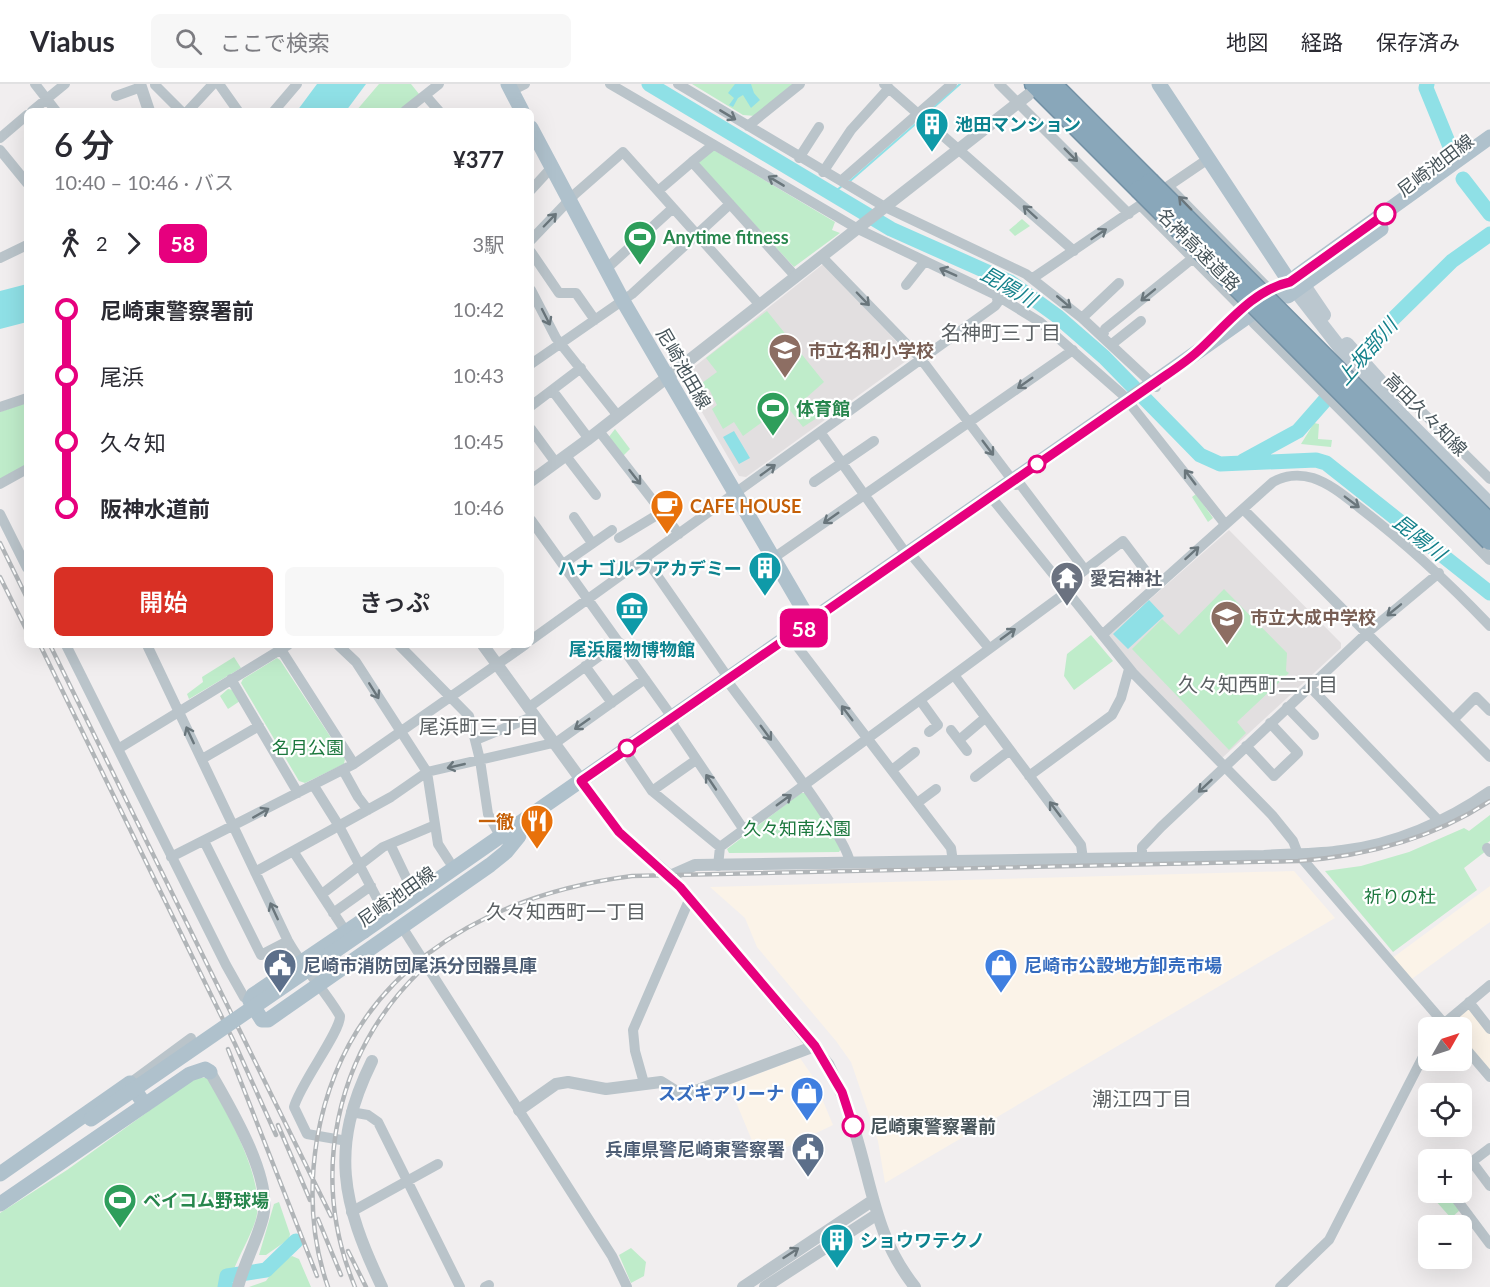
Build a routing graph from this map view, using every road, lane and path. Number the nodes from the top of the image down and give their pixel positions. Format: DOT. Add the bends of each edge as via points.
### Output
graph roads {
  1 [pos="35,84"];
  2 [pos="64,84"];
  3 [pos="156,84"];
  4 [pos="213,84"];
  5 [pos="220,84"];
  6 [pos="439,84"];
  7 [pos="610,84"];
  8 [pos="678,84"];
  9 [pos="800,84"];
  10 [pos="904,84"];
  11 [pos="952,84"];
  12 [pos="999,84"];
  13 [pos="1052,84"];
  14 [pos="1160,84"];
  15 [pos="1171,84"];
  16 [pos="294,85"];
  17 [pos="515,86"];
  18 [pos="141,89"];
  19 [pos="890,89"];
  20 [pos="425,94"];
  21 [pos="1027,94"];
  22 [pos="116,96"];
  23 [pos="47,99"];
  24 [pos="36,108"];
  25 [pos="54,108"];
  26 [pos="148,108"];
  27 [pos="179,108"];
  28 [pos="191,108"];
  29 [pos="236,108"];
  30 [pos="276,108"];
  31 [pos="409,108"];
  32 [pos="437,108"];
  33 [pos="521,108"];
  34 [pos="921,116"];
  35 [pos="24,118"];
  36 [pos="748,126"];
  37 [pos="819,127"];
  38 [pos="534,135"];
  39 [pos="1490,137"];
  40 [pos="0,138"];
  41 [pos="713,144"];
  42 [pos="1490,148"];
  43 [pos="960,149"];
  44 [pos="0,150"];
  45 [pos="800,158"];
  46 [pos="1208,159"];
  47 [pos="692,162"];
  48 [pos="552,167"];
  49 [pos="823,172"];
  50 [pos="24,179"];
  51 [pos="845,182"];
  52 [pos="534,187"];
  53 [pos="1169,187"];
  54 [pos="658,191"];
  55 [pos="1143,193"];
  56 [pos="569,201"];
  57 [pos="730,204"];
  58 [pos="673,208"];
  59 [pos="884,209"];
  60 [pos="1129,214"];
  61 [pos="861,226"];
  62 [pos="697,235"];
  63 [pos="534,237"];
  64 [pos="24,247"];
  65 [pos="1074,251"];
  66 [pos="534,256"];
  67 [pos="822,257"];
  68 [pos="0,258"];
  69 [pos="1193,258"];
  70 [pos="925,261"];
  71 [pos="606,269"];
  72 [pos="796,277"];
  73 [pos="1033,278"];
  74 [pos="1119,283"];
  75 [pos="1296,283"];
  76 [pos="906,285"];
  77 [pos="1270,289"];
  78 [pos="534,295"];
  79 [pos="996,295"];
  80 [pos="623,301"];
  81 [pos="760,305"];
  82 [pos="1243,309"];
  83 [pos="1082,318"];
  84 [pos="595,320"];
  85 [pos="1141,321"];
  86 [pos="1254,322"];
  87 [pos="1103,336"];
  88 [pos="561,343"];
  89 [pos="1112,344"];
  90 [pos="1073,350"];
  91 [pos="1196,353"];
  92 [pos="921,359"];
  93 [pos="534,362"];
  94 [pos="1359,367"];
  95 [pos="581,368"];
  96 [pos="667,378"];
  97 [pos="1154,387"];
  98 [pos="552,390"];
  99 [pos="24,399"];
  100 [pos="1132,402"];
  101 [pos="534,404"];
  102 [pos="0,407"];
  103 [pos="1340,408"];
  104 [pos="618,417"];
  105 [pos="968,422"];
  106 [pos="534,432"];
  107 [pos="820,432"];
  108 [pos="594,435"];
  109 [pos="874,441"];
  110 [pos="561,459"];
  111 [pos="842,463"];
  112 [pos="24,472"];
  113 [pos="534,479"];
  114 [pos="814,482"];
  115 [pos="1480,482"];
  116 [pos="0,484"];
  117 [pos="1016,484"];
  118 [pos="1490,491"];
  119 [pos="735,494"];
  120 [pos="596,495"];
  121 [pos="864,495"];
  122 [pos="993,499"];
  123 [pos="1490,504"];
  124 [pos="1243,508"];
  125 [pos="662,512"];
  126 [pos="0,514"];
  127 [pos="1490,516"];
  128 [pos="574,517"];
  129 [pos="1490,523"];
  130 [pos="534,524"];
  131 [pos="1225,524"];
  132 [pos="679,534"];
  133 [pos="1470,538"];
  134 [pos="1490,541"];
  135 [pos="592,543"];
  136 [pos="911,556"];
  137 [pos="645,558"];
  138 [pos="772,559"];
  139 [pos="1490,559"];
  140 [pos="24,562"];
  141 [pos="563,564"];
  142 [pos="1085,570"];
  143 [pos="1439,573"];
  144 [pos="1157,586"];
  145 [pos="1066,589"];
  146 [pos="588,599"];
  147 [pos="812,625"];
  148 [pos="1490,626"];
  149 [pos="1367,633"];
  150 [pos="1102,635"];
  151 [pos="534,638"];
  152 [pos="792,640"];
  153 [pos="619,642"];
  154 [pos="68,648"];
  155 [pos="148,648"];
  156 [pos="279,648"];
  157 [pos="283,648"];
  158 [pos="341,648"];
  159 [pos="402,648"];
  160 [pos="485,648"];
  161 [pos="521,648"];
  162 [pos="989,648"];
  163 [pos="497,665"];
  164 [pos="585,666"];
  165 [pos="1129,669"];
  166 [pos="954,675"];
  167 [pos="231,679"];
  168 [pos="645,679"];
  169 [pos="730,682"];
  170 [pos="1310,687"];
  171 [pos="451,698"];
  172 [pos="920,700"];
  173 [pos="612,703"];
  174 [pos="1287,707"];
  175 [pos="179,711"];
  176 [pos="1490,711"];
  177 [pos="531,712"];
  178 [pos="985,718"];
  179 [pos="1454,719"];
  180 [pos="673,722"];
  181 [pos="1270,723"];
  182 [pos="259,726"];
  183 [pos="951,730"];
  184 [pos="401,732"];
  185 [pos="929,732"];
  186 [pos="1314,735"];
  187 [pos="867,738"];
  188 [pos="476,740"];
  189 [pos="959,740"];
  190 [pos="554,743"];
  191 [pos="1246,746"];
  192 [pos="118,749"];
  193 [pos="1010,750"];
  194 [pos="967,751"];
  195 [pos="915,752"];
  196 [pos="628,757"];
  197 [pos="1490,757"];
  198 [pos="202,759"];
  199 [pos="480,760"];
  200 [pos="696,760"];
  201 [pos="354,764"];
  202 [pos="1225,767"];
  203 [pos="892,770"];
  204 [pos="343,771"];
  205 [pos="427,772"];
  206 [pos="1029,776"];
  207 [pos="975,777"];
  208 [pos="584,785"];
  209 [pos="314,786"];
  210 [pos="804,786"];
  211 [pos="936,789"];
  212 [pos="652,791"];
  213 [pos="1490,792"];
  214 [pos="298,793"];
  215 [pos="917,803"];
  216 [pos="368,810"];
  217 [pos="1439,821"];
  218 [pos="435,825"];
  219 [pos="339,826"];
  220 [pos="234,827"];
  221 [pos="744,830"];
  222 [pos="510,832"];
  223 [pos="204,841"];
  224 [pos="390,844"];
  225 [pos="720,848"];
  226 [pos="293,851"];
  227 [pos="1298,854"];
  228 [pos="171,857"];
  229 [pos="1142,858"];
  230 [pos="1083,859"];
  231 [pos="449,861"];
  232 [pos="952,862"];
  233 [pos="850,863"];
  234 [pos="359,865"];
  235 [pos="718,866"];
  236 [pos="255,872"];
  237 [pos="670,876"];
  238 [pos="371,886"];
  239 [pos="411,888"];
  240 [pos="322,894"];
  241 [pos="690,898"];
  242 [pos="382,908"];
  243 [pos="333,913"];
  244 [pos="402,927"];
  245 [pos="346,932"];
  246 [pos="288,941"];
  247 [pos="302,962"];
  248 [pos="318,985"];
  249 [pos="1490,985"];
  250 [pos="250,1001"];
  251 [pos="1469,1002"];
  252 [pos="1436,1017"];
  253 [pos="1453,1017"];
  254 [pos="1490,1029"];
  255 [pos="191,1038"];
  256 [pos="815,1046"];
  257 [pos="1472,1056"];
  258 [pos="372,1061"];
  259 [pos="1418,1066"];
  260 [pos="210,1072"];
  261 [pos="1490,1077"];
  262 [pos="130,1083"];
  263 [pos="644,1083"];
  264 [pos="145,1105"];
  265 [pos="519,1110"];
  266 [pos="351,1112"];
  267 [pos="94,1123"];
  268 [pos="347,1141"];
  269 [pos="1490,1148"];
  270 [pos="1472,1162"];
  271 [pos="438,1164"];
  272 [pos="0,1174"];
  273 [pos="407,1181"];
  274 [pos="0,1182"];
  275 [pos="1490,1186"];
  276 [pos="0,1195"];
  277 [pos="872,1201"];
  278 [pos="1459,1203"];
  279 [pos="0,1204"];
  280 [pos="351,1212"];
  281 [pos="876,1215"];
  282 [pos="1490,1244"];
  283 [pos="240,1279"];
  284 [pos="382,1287"];
  285 [pos="460,1287"];
  286 [pos="627,1287"];
  287 [pos="743,1287"];
  288 [pos="765,1287"];
  289 [pos="915,1287"];
  290 [pos="1282,1287"];
  1 -- 23 [label="street"];
  2 -- 23 [label="street"];
  3 -- 18 [label="street"];
  3 -- 27 [label="street"];
  4 -- 28 [label="street"];
  5 -- 29 [label="street"];
  6 -- 20 [label="street"];
  7 -- 41 [label="street"];
  8 -- 36 [label="street, one-way"];
  9 -- 36 [label="street"];
  10 -- 19 [label="street"];
  11 -- 34 [label="street"];
  12 -- 21 [label="street"];
  13 -- 55 [label="highway, 名神高速道路"];
  14 -- 46 [label="main road"];
  15 -- 75 [label="main road"];
  16 -- 30 [label="street"];
  17 -- 33 [label="main road"];
  18 -- 22 [label="street"];
  18 -- 26 [label="street"];
  19 -- 34 [label="street"];
  19 -- 49 [label="street" via="850,130"];
  20 -- 31 [label="street"];
  20 -- 32 [label="street"];
  21 -- 43 [label="street"];
  21 -- 55 [label="highway, 名神高速道路"];
  21 -- 60 [label="street, one-way"];
  23 -- 24 [label="street"];
  23 -- 25 [label="street"];
  34 -- 43 [label="street"];
  34 -- 51 [label="street"];
  35 -- 40 [label="street"];
  36 -- 45 [label="street"];
  37 -- 45 [label="street"];
  38 -- 48 [label="main road, 尼崎池田線"];
  39 -- 75 [label="main road, 尼崎池田線"];
  41 -- 47 [label="street"];
  61 -- 41 [label="street, one-way"];
  42 -- 75 [label="main road, 尼崎池田線"];
  43 -- 59 [label="street"];
  65 -- 43 [label="street, one-way"];
  44 -- 50 [label="street"];
  45 -- 49 [label="street"];
  46 -- 53 [label="street"];
  46 -- 75 [label="main road"];
  47 -- 54 [label="street"];
  47 -- 57 [label="street"];
  48 -- 52 [label="street"];
  48 -- 56 [label="main road, 尼崎池田線"];
  49 -- 51 [label="street"];
  51 -- 59 [label="street"];
  53 -- 55 [label="street"];
  77 -- 53 [label="street, one-way"];
  54 -- 56 [label="street" via="623,152"];
  54 -- 58 [label="street"];
  55 -- 60 [label="street"];
  55 -- 69 [label="street"];
  55 -- 129 [label="highway, 名神高速道路, bridge"];
  55 -- 134 [label="highway, 名神高速道路, bridge"];
  63 -- 56 [label="street, one-way"];
  56 -- 71 [label="main road, 尼崎池田線"];
  57 -- 62 [label="street"];
  57 -- 72 [label="street"];
  58 -- 62 [label="street"];
  58 -- 71 [label="street"];
  59 -- 61 [label="street"];
  59 -- 73 [label="street"];
  65 -- 60 [label="street, one-way"];
  61 -- 67 [label="street"];
  61 -- 70 [label="street"];
  62 -- 80 [label="street"];
  62 -- 81 [label="street"];
  64 -- 68 [label="street"];
  65 -- 73 [label="street"];
  66 -- 84 [label="street" via="559,293 576,292"];
  67 -- 72 [label="street"];
  67 -- 92 [label="street, one-way"];
  69 -- 82 [label="street"];
  69 -- 87 [label="street, one-way" via="1106,329"];
  70 -- 76 [label="street"];
  79 -- 70 [label="street, one-way"];
  71 -- 80 [label="main road, 尼崎池田線"];
  72 -- 81 [label="street"];
  73 -- 83 [label="street, one-way"];
  74 -- 83 [label="street"];
  75 -- 77 [label="main road, 尼崎池田線"];
  75 -- 86 [label="main road, 尼崎池田線"];
  75 -- 91 [label="main road, 尼崎池田線"];
  75 -- 94 [label="main road, 高田久々知線"];
  77 -- 82 [label="main road, 尼崎池田線"];
  78 -- 88 [label="street, one-way"];
  79 -- 90 [label="street" via="1040,322"];
  79 -- 92 [label="street" via="995,306"];
  80 -- 84 [label="street"];
  80 -- 96 [label="main road, 尼崎池田線"];
  81 -- 96 [label="street"];
  82 -- 91 [label="main road, 尼崎池田線"];
  83 -- 87 [label="street"];
  84 -- 88 [label="street"];
  85 -- 89 [label="street"];
  86 -- 97 [label="main road, 尼崎池田線"];
  86 -- 103 [label="street"];
  87 -- 89 [label="street"];
  88 -- 93 [label="street"];
  88 -- 95 [label="street"];
  89 -- 97 [label="street"];
  90 -- 100 [label="street"];
  90 -- 105 [label="street, one-way"];
  91 -- 97 [label="main road, 尼崎池田線"];
  92 -- 105 [label="street"];
  92 -- 107 [label="street"];
  94 -- 103 [label="street"];
  94 -- 115 [label="main road, 高田久々知線"];
  94 -- 115 [label="main road, 高田久々知線" via="1388,390"];
  95 -- 98 [label="street"];
  95 -- 104 [label="street"];
  96 -- 104 [label="street"];
  96 -- 119 [label="main road, 尼崎池田線"];
  97 -- 100 [label="main road, 尼崎池田線"];
  98 -- 101 [label="street"];
  98 -- 108 [label="street"];
  99 -- 102 [label="street"];
  100 -- 117 [label="main road, 尼崎池田線"];
  131 -- 100 [label="street, one-way"];
  103 -- 133 [label="street"];
  104 -- 108 [label="street"];
  105 -- 117 [label="street, one-way"];
  105 -- 121 [label="street"];
  106 -- 110 [label="street"];
  107 -- 111 [label="street"];
  119 -- 107 [label="street, one-way"];
  108 -- 110 [label="street"];
  108 -- 125 [label="street, one-way"];
  109 -- 111 [label="street"];
  110 -- 113 [label="street"];
  110 -- 120 [label="street"];
  111 -- 114 [label="street"];
  111 -- 121 [label="street"];
  112 -- 116 [label="street"];
  115 -- 118 [label="main road, 高田久々知線"];
  115 -- 123 [label="main road, 高田久々知線"];
  117 -- 122 [label="main road, 尼崎池田線"];
  117 -- 142 [label="street"];
  119 -- 132 [label="street"];
  119 -- 138 [label="main road, 尼崎池田線"];
  121 -- 136 [label="street"];
  121 -- 138 [label="street, one-way"];
  122 -- 136 [label="main road, 尼崎池田線"];
  122 -- 145 [label="street"];
  124 -- 131 [label="street"];
  124 -- 143 [label="street, one-way" via="1280,478 1315,479 1363,510"];
  124 -- 149 [label="street"];
  125 -- 132 [label="street"];
  125 -- 135 [label="street"];
  126 -- 140 [label="street"];
  127 -- 133 [label="street"];
  128 -- 135 [label="street"];
  130 -- 141 [label="street"];
  144 -- 131 [label="street, one-way"];
  132 -- 137 [label="street"];
  133 -- 139 [label="street"];
  135 -- 141 [label="street"];
  136 -- 147 [label="main road, 尼崎池田線"];
  136 -- 162 [label="street"];
  137 -- 146 [label="street"];
  137 -- 169 [label="street"];
  138 -- 147 [label="main road, 尼崎池田線"];
  141 -- 146 [label="street"];
  142 -- 144 [label="street" via="1123,541"];
  142 -- 145 [label="street"];
  143 -- 148 [label="street"];
  143 -- 149 [label="street, one-way"];
  144 -- 150 [label="street"];
  145 -- 150 [label="street"];
  162 -- 145 [label="street, one-way"];
  146 -- 151 [label="street"];
  146 -- 153 [label="street"];
  147 -- 152 [label="main road, 尼崎池田線"];
  149 -- 170 [label="street"];
  149 -- 179 [label="street"];
  150 -- 165 [label="street"];
  152 -- 169 [label="main road, 尼崎池田線"];
  187 -- 152 [label="street, one-way"];
  153 -- 164 [label="street"];
  153 -- 168 [label="street"];
  154 -- 192 [label="street"];
  155 -- 175 [label="street"];
  156 -- 167 [label="street"];
  157 -- 201 [label="street"];
  158 -- 184 [label="street, one-way" via="356,662"];
  159 -- 171 [label="street"];
  160 -- 163 [label="street"];
  161 -- 163 [label="street"];
  162 -- 166 [label="street"];
  163 -- 171 [label="street"];
  163 -- 177 [label="street"];
  164 -- 173 [label="street"];
  164 -- 177 [label="street"];
  165 -- 202 [label="street"];
  165 -- 206 [label="street" via="1112,715"];
  166 -- 172 [label="street"];
  166 -- 178 [label="street"];
  167 -- 175 [label="street"];
  167 -- 182 [label="street"];
  168 -- 173 [label="street"];
  168 -- 180 [label="street"];
  169 -- 180 [label="main road, 尼崎池田線"];
  169 -- 210 [label="street, one-way"];
  170 -- 174 [label="street"];
  170 -- 217 [label="street"];
  171 -- 184 [label="street"];
  171 -- 188 [label="street" via="469,716"];
  172 -- 185 [label="street" via="938,725"];
  172 -- 187 [label="street"];
  173 -- 190 [label="street, one-way"];
  174 -- 181 [label="street"];
  174 -- 186 [label="street"];
  175 -- 192 [label="street"];
  198 -- 175 [label="street, one-way"];
  176 -- 179 [label="street" via="1476,697"];
  177 -- 188 [label="street"];
  177 -- 190 [label="street"];
  178 -- 189 [label="street"];
  178 -- 193 [label="street"];
  179 -- 197 [label="street"];
  180 -- 196 [label="main road, 尼崎池田線"];
  180 -- 200 [label="street"];
  180 -- 208 [label="main road, 尼崎池田線"];
  181 -- 191 [label="street"];
  181 -- 191 [label="street" via="1298,753 1274,776"];
  182 -- 198 [label="street"];
  182 -- 214 [label="street"];
  183 -- 189 [label="street"];
  184 -- 201 [label="street"];
  184 -- 205 [label="street"];
  187 -- 203 [label="street"];
  187 -- 210 [label="street"];
  188 -- 199 [label="street"];
  189 -- 194 [label="street"];
  190 -- 199 [label="street"];
  190 -- 208 [label="street"];
  191 -- 202 [label="street"];
  192 -- 228 [label="street"];
  193 -- 206 [label="street"];
  193 -- 207 [label="street"];
  195 -- 203 [label="street"];
  196 -- 208 [label="main road, 尼崎池田線"];
  196 -- 212 [label="street"];
  198 -- 220 [label="street"];
  199 -- 205 [label="street, one-way"];
  199 -- 222 [label="street" via="488,814"];
  200 -- 212 [label="street"];
  221 -- 200 [label="street, one-way"];
  201 -- 204 [label="street"];
  202 -- 227 [label="street" via="1272,815 1293,841"];
  202 -- 229 [label="street, one-way" via="1142,847"];
  203 -- 215 [label="street"];
  204 -- 209 [label="street"];
  204 -- 216 [label="street"];
  205 -- 216 [label="street"];
  205 -- 218 [label="street"];
  230 -- 206 [label="street, one-way" via="1081,845"];
  208 -- 222 [label="main road, 尼崎池田線"];
  208 -- 237 [label="street" via="619,832"];
  209 -- 214 [label="street"];
  209 -- 219 [label="street"];
  221 -- 210 [label="street, one-way"];
  210 -- 233 [label="street" via="849,854"];
  211 -- 215 [label="street"];
  212 -- 225 [label="street"];
  213 -- 217 [label="street"];
  220 -- 214 [label="street, one-way"];
  215 -- 232 [label="street" via="951,848"];
  216 -- 219 [label="street"];
  217 -- 227 [label="street" via="1373,845"];
  218 -- 224 [label="street"];
  218 -- 231 [label="street" via="439,846"];
  219 -- 226 [label="street"];
  219 -- 234 [label="street"];
  220 -- 223 [label="street"];
  220 -- 236 [label="street"];
  221 -- 225 [label="street"];
  222 -- 231 [label="main road"];
  222 -- 244 [label="main road" via="506,852"];
  222 -- 267 [label="main road, 尼崎池田線"];
  223 -- 228 [label="street"];
  223 -- 246 [label="street" via="261,955"];
  224 -- 234 [label="street"];
  224 -- 239 [label="street"];
  225 -- 235 [label="street"];
  226 -- 236 [label="street"];
  226 -- 240 [label="street"];
  227 -- 229 [label="street"];
  227 -- 252 [label="street"];
  228 -- 250 [label="street" via="226,965"];
  229 -- 230 [label="street"];
  230 -- 232 [label="street"];
  231 -- 239 [label="main road"];
  232 -- 233 [label="street"];
  233 -- 235 [label="street"];
  234 -- 238 [label="street"];
  234 -- 240 [label="street"];
  235 -- 237 [label="street" via="695,865"];
  246 -- 236 [label="street, one-way"];
  237 -- 241 [label="street"];
  238 -- 242 [label="street"];
  238 -- 243 [label="street"];
  239 -- 242 [label="main road"];
  240 -- 243 [label="street"];
  241 -- 256 [label="street"];
  241 -- 263 [label="street" via="633,1030"];
  242 -- 245 [label="main road"];
  243 -- 245 [label="street"];
  244 -- 248 [label="main road"];
  244 -- 265 [label="street"];
  245 -- 247 [label="main road"];
  246 -- 247 [label="street"];
  247 -- 248 [label="street"];
  247 -- 250 [label="main road"];
  248 -- 250 [label="main road" via="268,1020 262,1020"];
  248 -- 268 [label="street" via="340,1019 298,1095 294,1111 306,1134"];
  249 -- 251 [label="street"];
  251 -- 253 [label="street"];
  251 -- 254 [label="street"];
  255 -- 262 [label="street"];
  256 -- 263 [label="street" via="690,1093 677,1092 661,1082"];
  256 -- 277 [label="street" via="842,1092"];
  257 -- 261 [label="street"];
  258 -- 266 [label="street"];
  259 -- 290 [label="street" via="1329,1240"];
  260 -- 264 [label="main road" via="196,1070"];
  260 -- 283 [label="street" via="264,1185 263,1218"];
  262 -- 264 [label="main road"];
  262 -- 272 [label="main road"];
  263 -- 265 [label="street" via="606,1089 562,1082"];
  264 -- 279 [label="main road"];
  265 -- 286 [label="street" via="612,1256"];
  266 -- 268 [label="street"];
  266 -- 273 [label="street" via="375,1118"];
  267 -- 274 [label="main road, 尼崎池田線"];
  267 -- 276 [label="main road, 尼崎池田線"];
  268 -- 280 [label="street"];
  269 -- 270 [label="street"];
  270 -- 275 [label="street"];
  271 -- 273 [label="street"];
  273 -- 280 [label="street"];
  273 -- 285 [label="street"];
  277 -- 281 [label="street"];
  287 -- 277 [label="street, one-way"];
  278 -- 282 [label="street"];
  280 -- 284 [label="street"];
  281 -- 288 [label="street"];
  281 -- 289 [label="street" via="893,1256"];
}
